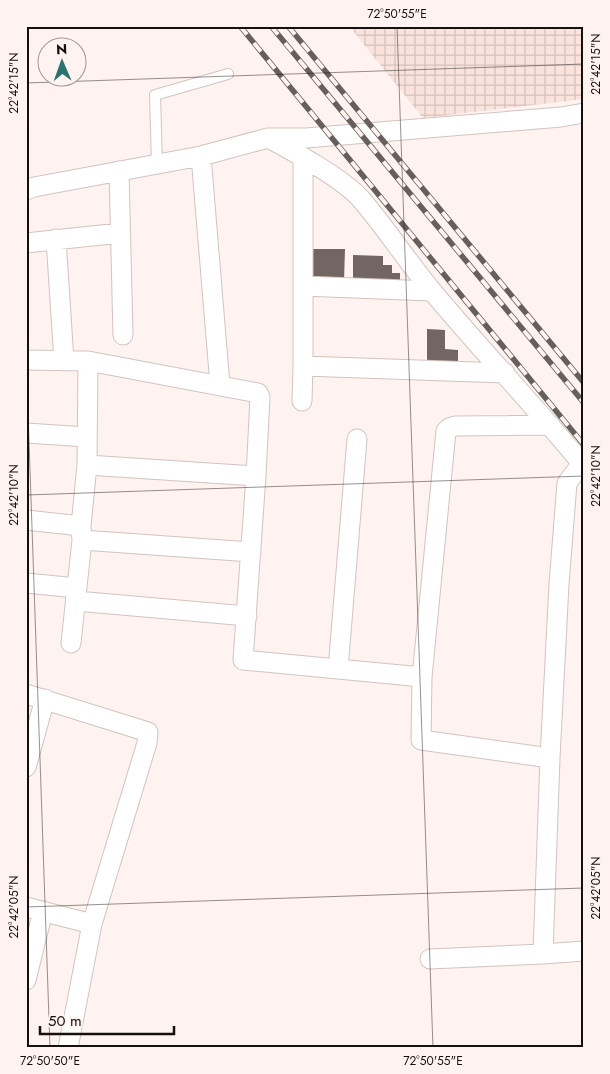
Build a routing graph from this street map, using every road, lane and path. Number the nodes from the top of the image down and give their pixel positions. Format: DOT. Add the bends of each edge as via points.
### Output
graph roads {
  1 [pos="228,74"];
  2 [pos="584,113"];
  3 [pos="268,138"];
  4 [pos="201,156"];
  5 [pos="303,157"];
  6 [pos="157,164"];
  7 [pos="119,171"];
  8 [pos="26,190"];
  9 [pos="120,233"];
  10 [pos="56,239"];
  11 [pos="26,242"];
  12 [pos="303,286"];
  13 [pos="432,291"];
  14 [pos="124,335"];
  15 [pos="26,360"];
  16 [pos="64,361"];
  17 [pos="88,361"];
  18 [pos="303,366"];
  19 [pos="504,374"];
  20 [pos="220,385"];
  21 [pos="302,401"];
  22 [pos="550,425"];
  23 [pos="26,433"];
  24 [pos="87,437"];
  25 [pos="357,438"];
  26 [pos="583,464"];
  27 [pos="87,465"];
  28 [pos="256,476"];
  29 [pos="26,520"];
  30 [pos="82,533"];
  31 [pos="251,552"];
  32 [pos="26,583"];
  33 [pos="76,594"];
  34 [pos="247,616"];
  35 [pos="72,643"];
  36 [pos="338,669"];
  37 [pos="422,677"];
  38 [pos="26,694"];
  39 [pos="45,700"];
  40 [pos="550,758"];
  41 [pos="26,767"];
  42 [pos="35,909"];
  43 [pos="92,924"];
  44 [pos="584,950"];
  45 [pos="543,954"];
  46 [pos="430,958"];
  47 [pos="26,980"];
  48 [pos="68,1048"];
  1 -- 6 [label="lane" via="155,95"];
  2 -- 3 [label="street" via="377,133"];
  3 -- 4 [label="street"];
  3 -- 5 [label="street"];
  4 -- 6 [label="street"];
  4 -- 20 [label="street"];
  5 -- 12 [label="street"];
  5 -- 13 [label="street" via="359,197"];
  6 -- 7 [label="street"];
  7 -- 8 [label="street"];
  7 -- 9 [label="street"];
  9 -- 10 [label="street"];
  9 -- 14 [label="street"];
  10 -- 11 [label="street"];
  10 -- 16 [label="street"];
  12 -- 13 [label="street"];
  12 -- 18 [label="street"];
  13 -- 19 [label="street"];
  15 -- 16 [label="street"];
  16 -- 17 [label="street"];
  17 -- 20 [label="street"];
  17 -- 24 [label="street"];
  18 -- 19 [label="street"];
  18 -- 21 [label="street"];
  19 -- 22 [label="street"];
  20 -- 28 [label="street" via="258,393 260,397"];
  22 -- 26 [label="street"];
  22 -- 37 [label="street" via="455,426 446,431"];
  23 -- 24 [label="street"];
  24 -- 27 [label="street"];
  25 -- 36 [label="street"];
  26 -- 40 [label="street" via="567,483"];
  27 -- 28 [label="street"];
  27 -- 30 [label="street"];
  28 -- 31 [label="street"];
  29 -- 30 [label="street"];
  30 -- 31 [label="street"];
  30 -- 33 [label="street"];
  31 -- 34 [label="street"];
  32 -- 33 [label="street"];
  33 -- 34 [label="street"];
  33 -- 35 [label="street"];
  34 -- 36 [label="street" via="244,660"];
  36 -- 37 [label="street"];
  37 -- 40 [label="street" via="421,740"];
  38 -- 39 [label="street"];
  39 -- 41 [label="street"];
  39 -- 43 [label="street" via="148,732"];
  40 -- 45 [label="street"];
  42 -- 43 [label="street"];
  42 -- 47 [label="street"];
  43 -- 48 [label="street"];
  44 -- 45 [label="street"];
  45 -- 46 [label="street"];
}
